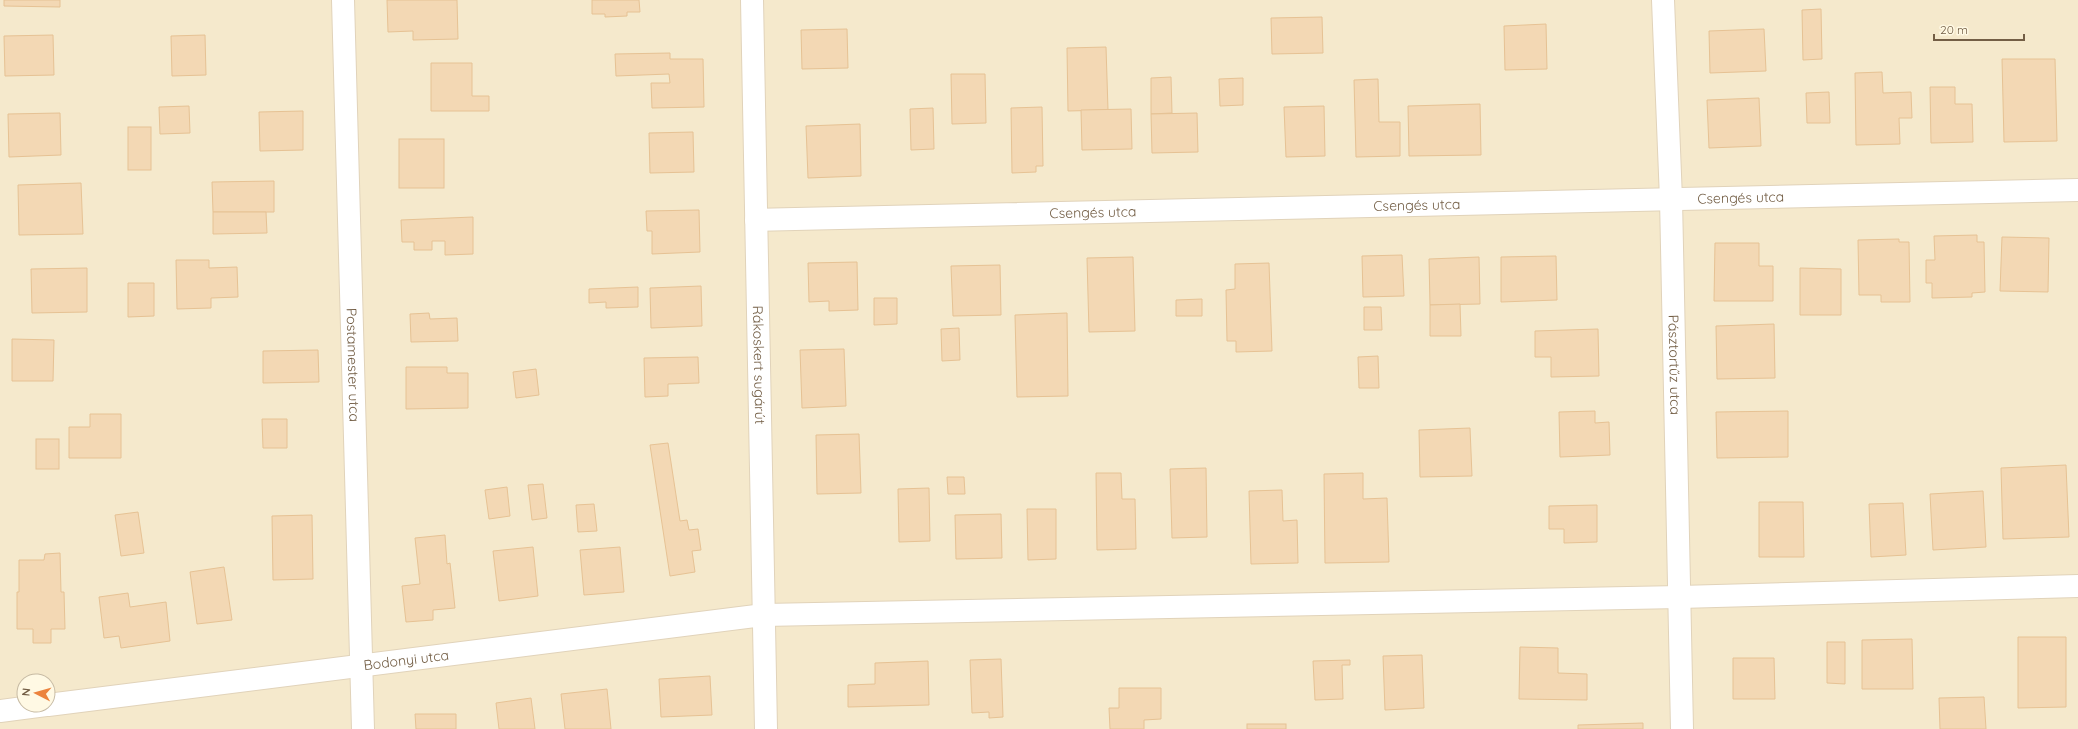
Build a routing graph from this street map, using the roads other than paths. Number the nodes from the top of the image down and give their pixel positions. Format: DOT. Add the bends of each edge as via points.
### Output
graph roads {
  1 [pos="343,0"];
  2 [pos="752,0"];
  3 [pos="1663,0"];
  4 [pos="2078,190"];
  5 [pos="1671,199"];
  6 [pos="756,220"];
  7 [pos="2078,586"];
  8 [pos="1680,597"];
  9 [pos="764,614"];
  10 [pos="361,666"];
  11 [pos="56,704"];
  12 [pos="16,709"];
  13 [pos="0,711"];
  14 [pos="363,729"];
  15 [pos="766,729"];
  16 [pos="1682,729"];
  1 -- 10 [label="street, Postamester utca"];
  2 -- 6 [label="street, Rákoskert sugárút"];
  3 -- 5 [label="street, Pásztortűz utca"];
  4 -- 5 [label="street, Csengés utca"];
  5 -- 6 [label="street, Csengés utca"];
  5 -- 8 [label="street, Pásztortűz utca"];
  6 -- 9 [label="street, Rákoskert sugárút"];
  7 -- 8 [label="street, Bodonyi utca"];
  8 -- 9 [label="street, Bodonyi utca"];
  8 -- 16 [label="street, Pásztortűz utca"];
  9 -- 10 [label="street, Bodonyi utca"];
  9 -- 15 [label="street, Rákoskert sugárút"];
  10 -- 11 [label="street, Bodonyi utca"];
  10 -- 14 [label="street, Postamester utca"];
  12 -- 13 [label="street, Bodonyi utca"];
}
